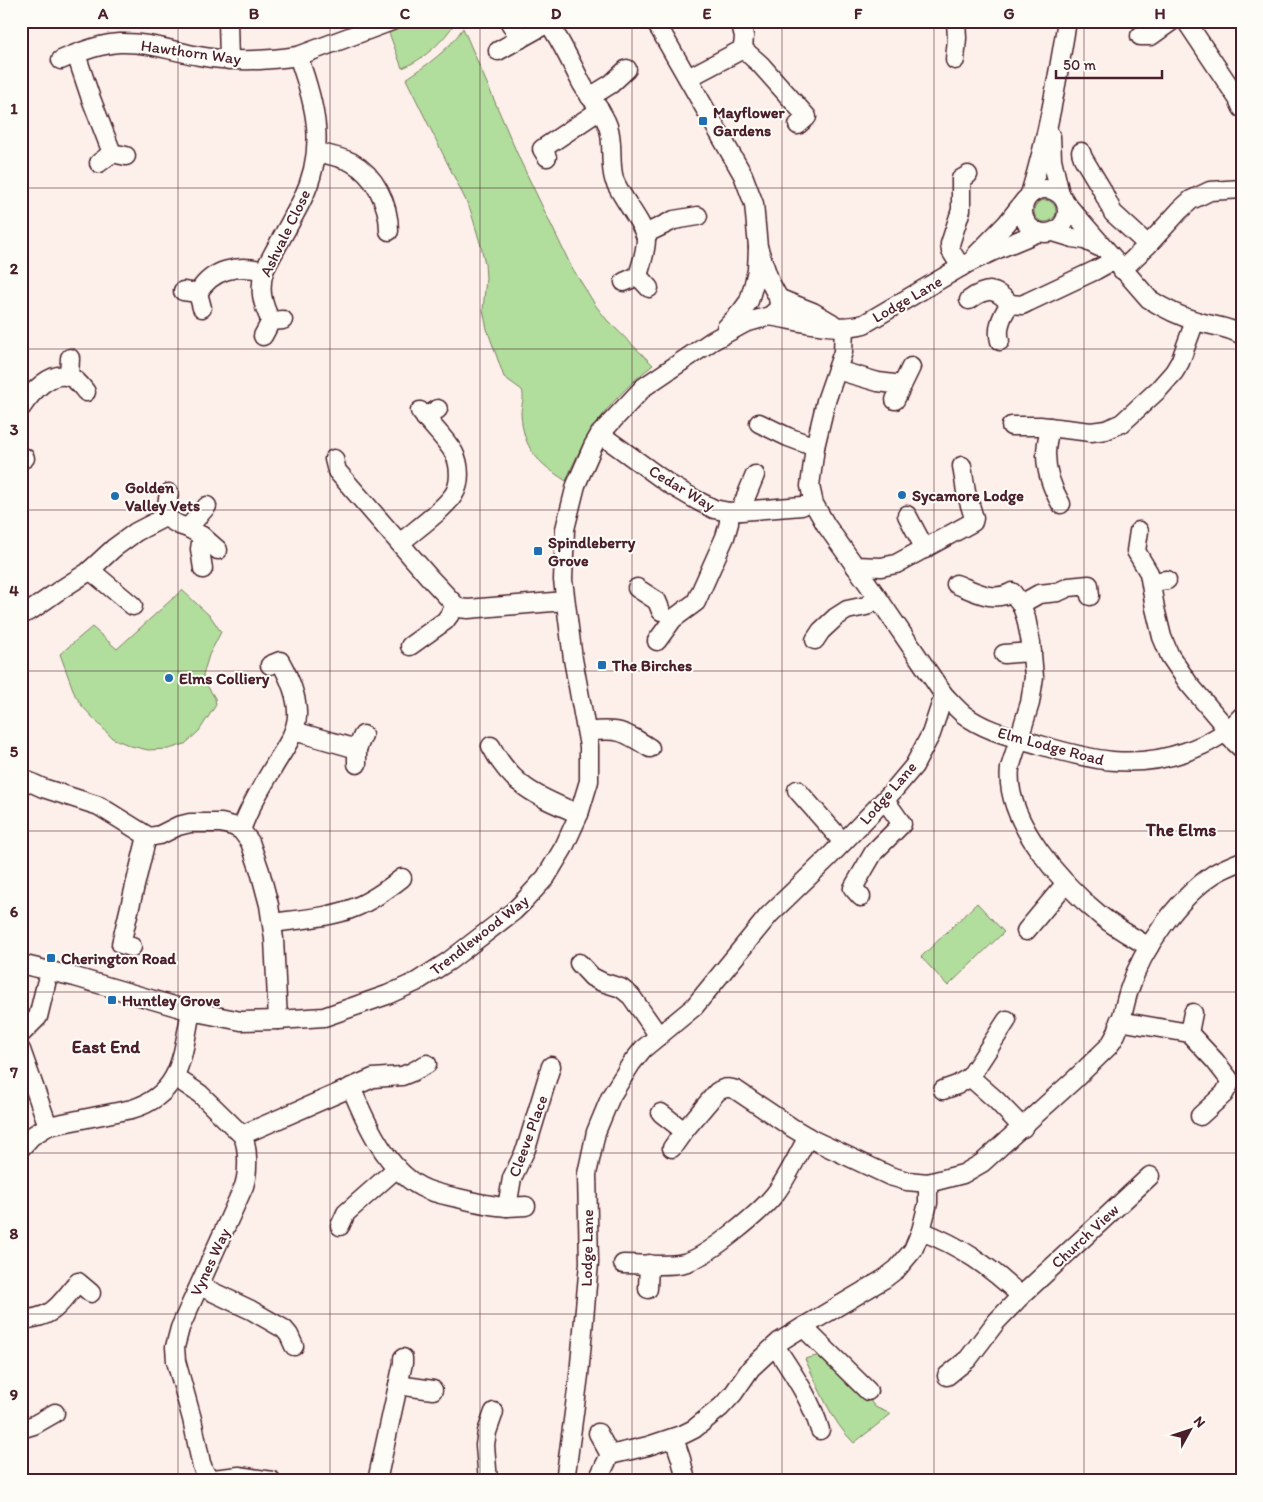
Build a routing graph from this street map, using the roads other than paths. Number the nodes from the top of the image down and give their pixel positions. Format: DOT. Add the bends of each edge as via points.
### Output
graph roads {
  1 [pos="228,21"];
  2 [pos="392,21"];
  3 [pos="509,21"];
  4 [pos="655,21"];
  5 [pos="740,21"];
  6 [pos="956,21"];
  7 [pos="1066,21"];
  8 [pos="1172,21"];
  9 [pos="1186,21"];
  10 [pos="548,22"];
  11 [pos="1140,36"];
  12 [pos="520,39"];
  13 [pos="743,49"];
  14 [pos="498,51"];
  15 [pos="298,56"];
  16 [pos="229,60"];
  17 [pos="955,60"];
  18 [pos="688,78"];
  19 [pos="621,80"];
  20 [pos="595,103"];
  21 [pos="1242,108"];
  22 [pos="1051,113"];
  23 [pos="798,125"];
  24 [pos="317,152"];
  25 [pos="1081,152"];
  26 [pos="112,157"];
  27 [pos="547,157"];
  28 [pos="968,175"];
  29 [pos="1242,188"];
  30 [pos="1027,197"];
  31 [pos="1063,200"];
  32 [pos="687,214"];
  33 [pos="1046,232"];
  34 [pos="391,234"];
  35 [pos="645,234"];
  36 [pos="1148,245"];
  37 [pos="758,248"];
  38 [pos="1115,261"];
  39 [pos="965,265"];
  40 [pos="264,271"];
  41 [pos="637,282"];
  42 [pos="777,295"];
  43 [pos="195,297"];
  44 [pos="750,298"];
  45 [pos="969,300"];
  46 [pos="1010,304"];
  47 [pos="766,317"];
  48 [pos="1195,321"];
  49 [pos="272,326"];
  50 [pos="840,326"];
  51 [pos="1242,335"];
  52 [pos="712,341"];
  53 [pos="1000,341"];
  54 [pos="70,358"];
  55 [pos="910,367"];
  56 [pos="837,370"];
  57 [pos="69,377"];
  58 [pos="86,392"];
  59 [pos="21,408"];
  60 [pos="428,413"];
  61 [pos="759,423"];
  62 [pos="1011,426"];
  63 [pos="1050,427"];
  64 [pos="600,434"];
  65 [pos="815,446"];
  66 [pos="962,466"];
  67 [pos="332,470"];
  68 [pos="755,475"];
  69 [pos="169,493"];
  70 [pos="1060,504"];
  71 [pos="207,506"];
  72 [pos="802,506"];
  73 [pos="735,512"];
  74 [pos="907,515"];
  75 [pos="184,526"];
  76 [pos="1139,531"];
  77 [pos="400,543"];
  78 [pos="925,549"];
  79 [pos="218,550"];
  80 [pos="855,566"];
  81 [pos="203,569"];
  82 [pos="90,570"];
  83 [pos="956,584"];
  84 [pos="637,588"];
  85 [pos="1090,596"];
  86 [pos="878,598"];
  87 [pos="1016,598"];
  88 [pos="565,601"];
  89 [pos="133,606"];
  90 [pos="456,606"];
  91 [pos="662,613"];
  92 [pos="21,615"];
  93 [pos="824,634"];
  94 [pos="415,638"];
  95 [pos="658,642"];
  96 [pos="1032,652"];
  97 [pos="1004,654"];
  98 [pos="270,665"];
  99 [pos="944,695"];
  100 [pos="1242,716"];
  101 [pos="294,731"];
  102 [pos="1226,731"];
  103 [pos="586,732"];
  104 [pos="1019,739"];
  105 [pos="640,747"];
  106 [pos="359,749"];
  107 [pos="1242,749"];
  108 [pos="492,756"];
  109 [pos="21,778"];
  110 [pos="797,790"];
  111 [pos="885,800"];
  112 [pos="580,814"];
  113 [pos="241,830"];
  114 [pos="147,836"];
  115 [pos="843,842"];
  116 [pos="1242,861"];
  117 [pos="404,878"];
  118 [pos="1066,883"];
  119 [pos="861,897"];
  120 [pos="272,923"];
  121 [pos="1026,931"];
  122 [pos="132,947"];
  123 [pos="1149,947"];
  124 [pos="579,963"];
  125 [pos="21,964"];
  126 [pos="46,984"];
  127 [pos="191,1011"];
  128 [pos="1193,1013"];
  129 [pos="278,1020"];
  130 [pos="1007,1020"];
  131 [pos="1119,1021"];
  132 [pos="25,1031"];
  133 [pos="1189,1033"];
  134 [pos="659,1036"];
  135 [pos="21,1050"];
  136 [pos="427,1064"];
  137 [pos="551,1066"];
  138 [pos="175,1077"];
  139 [pos="970,1077"];
  140 [pos="351,1087"];
  141 [pos="943,1090"];
  142 [pos="660,1113"];
  143 [pos="1207,1113"];
  144 [pos="48,1126"];
  145 [pos="1022,1128"];
  146 [pos="684,1131"];
  147 [pos="242,1135"];
  148 [pos="808,1137"];
  149 [pos="21,1148"];
  150 [pos="672,1148"];
  151 [pos="397,1168"];
  152 [pos="1150,1176"];
  153 [pos="928,1183"];
  154 [pos="526,1206"];
  155 [pos="507,1207"];
  156 [pos="340,1215"];
  157 [pos="921,1231"];
  158 [pos="623,1264"];
  159 [pos="649,1264"];
  160 [pos="200,1286"];
  161 [pos="648,1288"];
  162 [pos="91,1292"];
  163 [pos="1021,1296"];
  164 [pos="21,1320"];
  165 [pos="803,1327"];
  166 [pos="292,1335"];
  167 [pos="775,1346"];
  168 [pos="403,1358"];
  169 [pos="947,1376"];
  170 [pos="398,1385"];
  171 [pos="433,1390"];
  172 [pos="868,1391"];
  173 [pos="57,1412"];
  174 [pos="494,1412"];
  175 [pos="21,1429"];
  176 [pos="820,1430"];
  177 [pos="598,1433"];
  178 [pos="674,1438"];
  179 [pos="610,1456"];
  180 [pos="201,1478"];
  181 [pos="272,1481"];
  182 [pos="376,1481"];
  183 [pos="488,1481"];
  184 [pos="565,1481"];
  185 [pos="597,1481"];
  186 [pos="686,1481"];
  1 -- 16 [label="street"];
  2 -- 15 [label="street, Hawthorn Way"];
  3 -- 12 [label="street"];
  4 -- 18 [label="street"];
  5 -- 13 [label="street"];
  6 -- 17 [label="street"];
  7 -- 22 [label="street, Lodge Lane"];
  8 -- 11 [label="street" via="1151,36"];
  9 -- 21 [label="street"];
  10 -- 12 [label="street"];
  10 -- 20 [label="street"];
  12 -- 14 [label="street"];
  13 -- 18 [label="street"];
  13 -- 23 [label="street" via="806,117"];
  15 -- 16 [label="street, Hawthorn Way"];
  15 -- 24 [label="street, Ashvale Close" via="314,109"];
  16 -- 26 [label="street, Hawthorn Way" via="128,43 106,45 68,57 90,96"];
  18 -- 37 [label="street" via="743,175 754,204"];
  19 -- 20 [label="street"];
  20 -- 27 [label="street" via="542,149"];
  20 -- 35 [label="street" via="610,134 614,178"];
  22 -- 30 [label="street, Lodge Lane"];
  22 -- 31 [label="street, Lodge Lane" via="1052,158"];
  24 -- 34 [label="street" via="350,162 367,175 382,198"];
  24 -- 40 [label="street, Ashvale Close" via="302,200"];
  25 -- 36 [label="street" via="1113,213"];
  28 -- 39 [label="street" via="961,179 960,210 950,244 951,251"];
  29 -- 36 [label="street" via="1197,196"];
  30 -- 31 [label="street" via="1041,188 1054,190"];
  30 -- 33 [label="street" via="1024,219 1028,225"];
  30 -- 39 [label="street, Lodge Lane"];
  31 -- 33 [label="street" via="1068,212 1063,224"];
  31 -- 38 [label="street"];
  32 -- 35 [label="street"];
  33 -- 38 [label="street" via="1095,244"];
  33 -- 39 [label="street, Lodge Lane"];
  35 -- 41 [label="street" via="645,250"];
  36 -- 38 [label="street"];
  37 -- 42 [label="street"];
  37 -- 44 [label="street"];
  38 -- 46 [label="street" via="1022,305"];
  38 -- 48 [label="street" via="1149,299"];
  39 -- 50 [label="street, Lodge Lane" via="864,324"];
  40 -- 43 [label="street" via="227,269 210,279"];
  40 -- 49 [label="street, Ashvale Close" via="262,297"];
  42 -- 44 [label="street" via="762,287 757,288"];
  42 -- 47 [label="street" via="778,309"];
  42 -- 50 [label="street"];
  44 -- 47 [label="street" via="751,310"];
  44 -- 52 [label="street"];
  45 -- 46 [label="street" via="990,291 997,292"];
  46 -- 53 [label="street" via="998,327"];
  47 -- 50 [label="street, Lodge Lane"];
  47 -- 52 [label="street" via="745,323"];
  48 -- 51 [label="street"];
  48 -- 63 [label="street" via="1174,372 1122,423 1096,432"];
  50 -- 56 [label="street" via="842,352"];
  52 -- 64 [label="street, Trendlewood Way" via="644,388"];
  54 -- 57 [label="street"];
  55 -- 56 [label="street" via="899,392"];
  56 -- 65 [label="street"];
  57 -- 58 [label="street"];
  57 -- 59 [label="street" via="45,382"];
  60 -- 77 [label="street" via="455,454 457,484 454,494 443,507"];
  61 -- 65 [label="street"];
  62 -- 63 [label="street"];
  63 -- 70 [label="street" via="1046,455"];
  64 -- 73 [label="street, Cedar Way" via="684,493 714,509"];
  64 -- 88 [label="street, Trendlewood Way" via="576,485 565,529"];
  65 -- 80 [label="street" via="810,486 814,504"];
  66 -- 78 [label="street" via="974,521"];
  67 -- 77 [label="street"];
  68 -- 73 [label="street"];
  69 -- 75 [label="street"];
  71 -- 75 [label="street"];
  72 -- 73 [label="street, Cedar Way"];
  73 -- 91 [label="street" via="696,602"];
  74 -- 78 [label="street"];
  75 -- 79 [label="street"];
  75 -- 81 [label="street" via="200,549"];
  75 -- 82 [label="street" via="136,532"];
  76 -- 102 [label="street" via="1135,548 1159,581 1155,608 1170,656"];
  77 -- 90 [label="street"];
  78 -- 80 [label="street" via="891,565"];
  80 -- 86 [label="street"];
  82 -- 89 [label="street"];
  82 -- 92 [label="street"];
  83 -- 87 [label="street" via="993,597"];
  84 -- 91 [label="street" via="657,601"];
  85 -- 87 [label="street" via="1089,586"];
  86 -- 93 [label="street" via="833,619"];
  86 -- 99 [label="street"];
  87 -- 96 [label="street" via="1026,618"];
  88 -- 90 [label="street" via="468,609"];
  88 -- 103 [label="street, Trendlewood Way"];
  90 -- 94 [label="street" via="445,621"];
  91 -- 95 [label="street"];
  96 -- 97 [label="street"];
  96 -- 104 [label="street" via="1032,695"];
  98 -- 101 [label="street" via="280,660 290,681 297,707"];
  99 -- 104 [label="street, Elm Lodge Road" via="970,719"];
  99 -- 111 [label="street, Lodge Lane" via="932,734 914,766"];
  100 -- 102 [label="street, Elm Lodge Road"];
  101 -- 106 [label="street"];
  101 -- 113 [label="street"];
  102 -- 104 [label="street, Elm Lodge Road" via="1199,747 1139,763 1080,756"];
  102 -- 107 [label="street"];
  103 -- 105 [label="street" via="614,730 624,733"];
  103 -- 112 [label="street, Trendlewood Way" via="589,781"];
  104 -- 118 [label="street" via="1010,775 1018,814 1037,848"];
  108 -- 112 [label="street" via="529,791"];
  109 -- 114 [label="street" via="99,806"];
  110 -- 115 [label="street"];
  111 -- 115 [label="street, Lodge Lane"];
  111 -- 119 [label="street" via="902,824 874,852 853,888"];
  112 -- 129 [label="street, Trendlewood Way" via="556,862 536,889 514,911 449,962 387,995 324,1017"];
  113 -- 114 [label="street" via="221,823 190,823 160,835"];
  113 -- 120 [label="street" via="250,842 260,870"];
  114 -- 122 [label="street" via="121,944"];
  115 -- 134 [label="street, Lodge Lane" via="769,915 694,1007"];
  116 -- 123 [label="street" via="1218,871 1198,886 1175,909"];
  117 -- 120 [label="street" via="350,910"];
  118 -- 121 [label="street"];
  118 -- 123 [label="street" via="1102,917"];
  120 -- 129 [label="street"];
  123 -- 131 [label="street" via="1133,978"];
  124 -- 134 [label="street" via="592,977 621,988 631,996"];
  125 -- 127 [label="street, Trendlewood Way"];
  126 -- 132 [label="street" via="38,1018"];
  127 -- 129 [label="street, Trendlewood Way" via="241,1021"];
  127 -- 138 [label="street"];
  128 -- 133 [label="street"];
  130 -- 139 [label="street"];
  131 -- 133 [label="street"];
  131 -- 145 [label="street" via="1108,1047"];
  133 -- 143 [label="street" via="1229,1081 1227,1090"];
  134 -- 184 [label="street, Lodge Lane" via="631,1064 611,1096 592,1149 587,1174 589,1263"];
  135 -- 144 [label="street"];
  136 -- 140 [label="street" via="402,1076 373,1078"];
  137 -- 155 [label="street, Cleeve Place" via="526,1149 512,1178"];
  138 -- 144 [label="street" via="159,1096 137,1107"];
  138 -- 147 [label="street" via="200,1094"];
  139 -- 141 [label="street"];
  139 -- 145 [label="street"];
  140 -- 147 [label="street"];
  140 -- 151 [label="street" via="372,1132"];
  142 -- 146 [label="street"];
  144 -- 149 [label="street"];
  145 -- 153 [label="street" via="968,1172"];
  146 -- 148 [label="street" via="717,1092 727,1088 736,1090"];
  146 -- 150 [label="street"];
  147 -- 160 [label="street, Vynes Way" via="246,1144 245,1183"];
  148 -- 153 [label="street" via="890,1176"];
  148 -- 159 [label="street" via="766,1205 724,1240 688,1262"];
  151 -- 155 [label="street" via="429,1191"];
  151 -- 156 [label="street"];
  152 -- 163 [label="street, Church View"];
  153 -- 157 [label="street" via="928,1204"];
  154 -- 155 [label="street"];
  157 -- 163 [label="street" via="974,1256"];
  157 -- 165 [label="street" via="907,1258 892,1274"];
  158 -- 159 [label="street"];
  159 -- 161 [label="street"];
  160 -- 166 [label="street" via="251,1310"];
  160 -- 180 [label="street, Vynes Way" via="180,1328 175,1354 192,1419 202,1467"];
  162 -- 164 [label="street" via="78,1282 52,1312"];
  163 -- 169 [label="street, Church View" via="968,1359"];
  165 -- 167 [label="street"];
  165 -- 172 [label="street"];
  167 -- 176 [label="street" via="804,1393"];
  167 -- 178 [label="street" via="751,1368 713,1415 694,1430"];
  168 -- 170 [label="street"];
  170 -- 171 [label="street"];
  170 -- 182 [label="street"];
  173 -- 175 [label="street"];
  174 -- 183 [label="street" via="485,1445"];
  177 -- 179 [label="street"];
  178 -- 179 [label="street"];
  178 -- 186 [label="street"];
  179 -- 185 [label="street"];
  180 -- 181 [label="street, Vynes Way" via="239,1476"];
}
